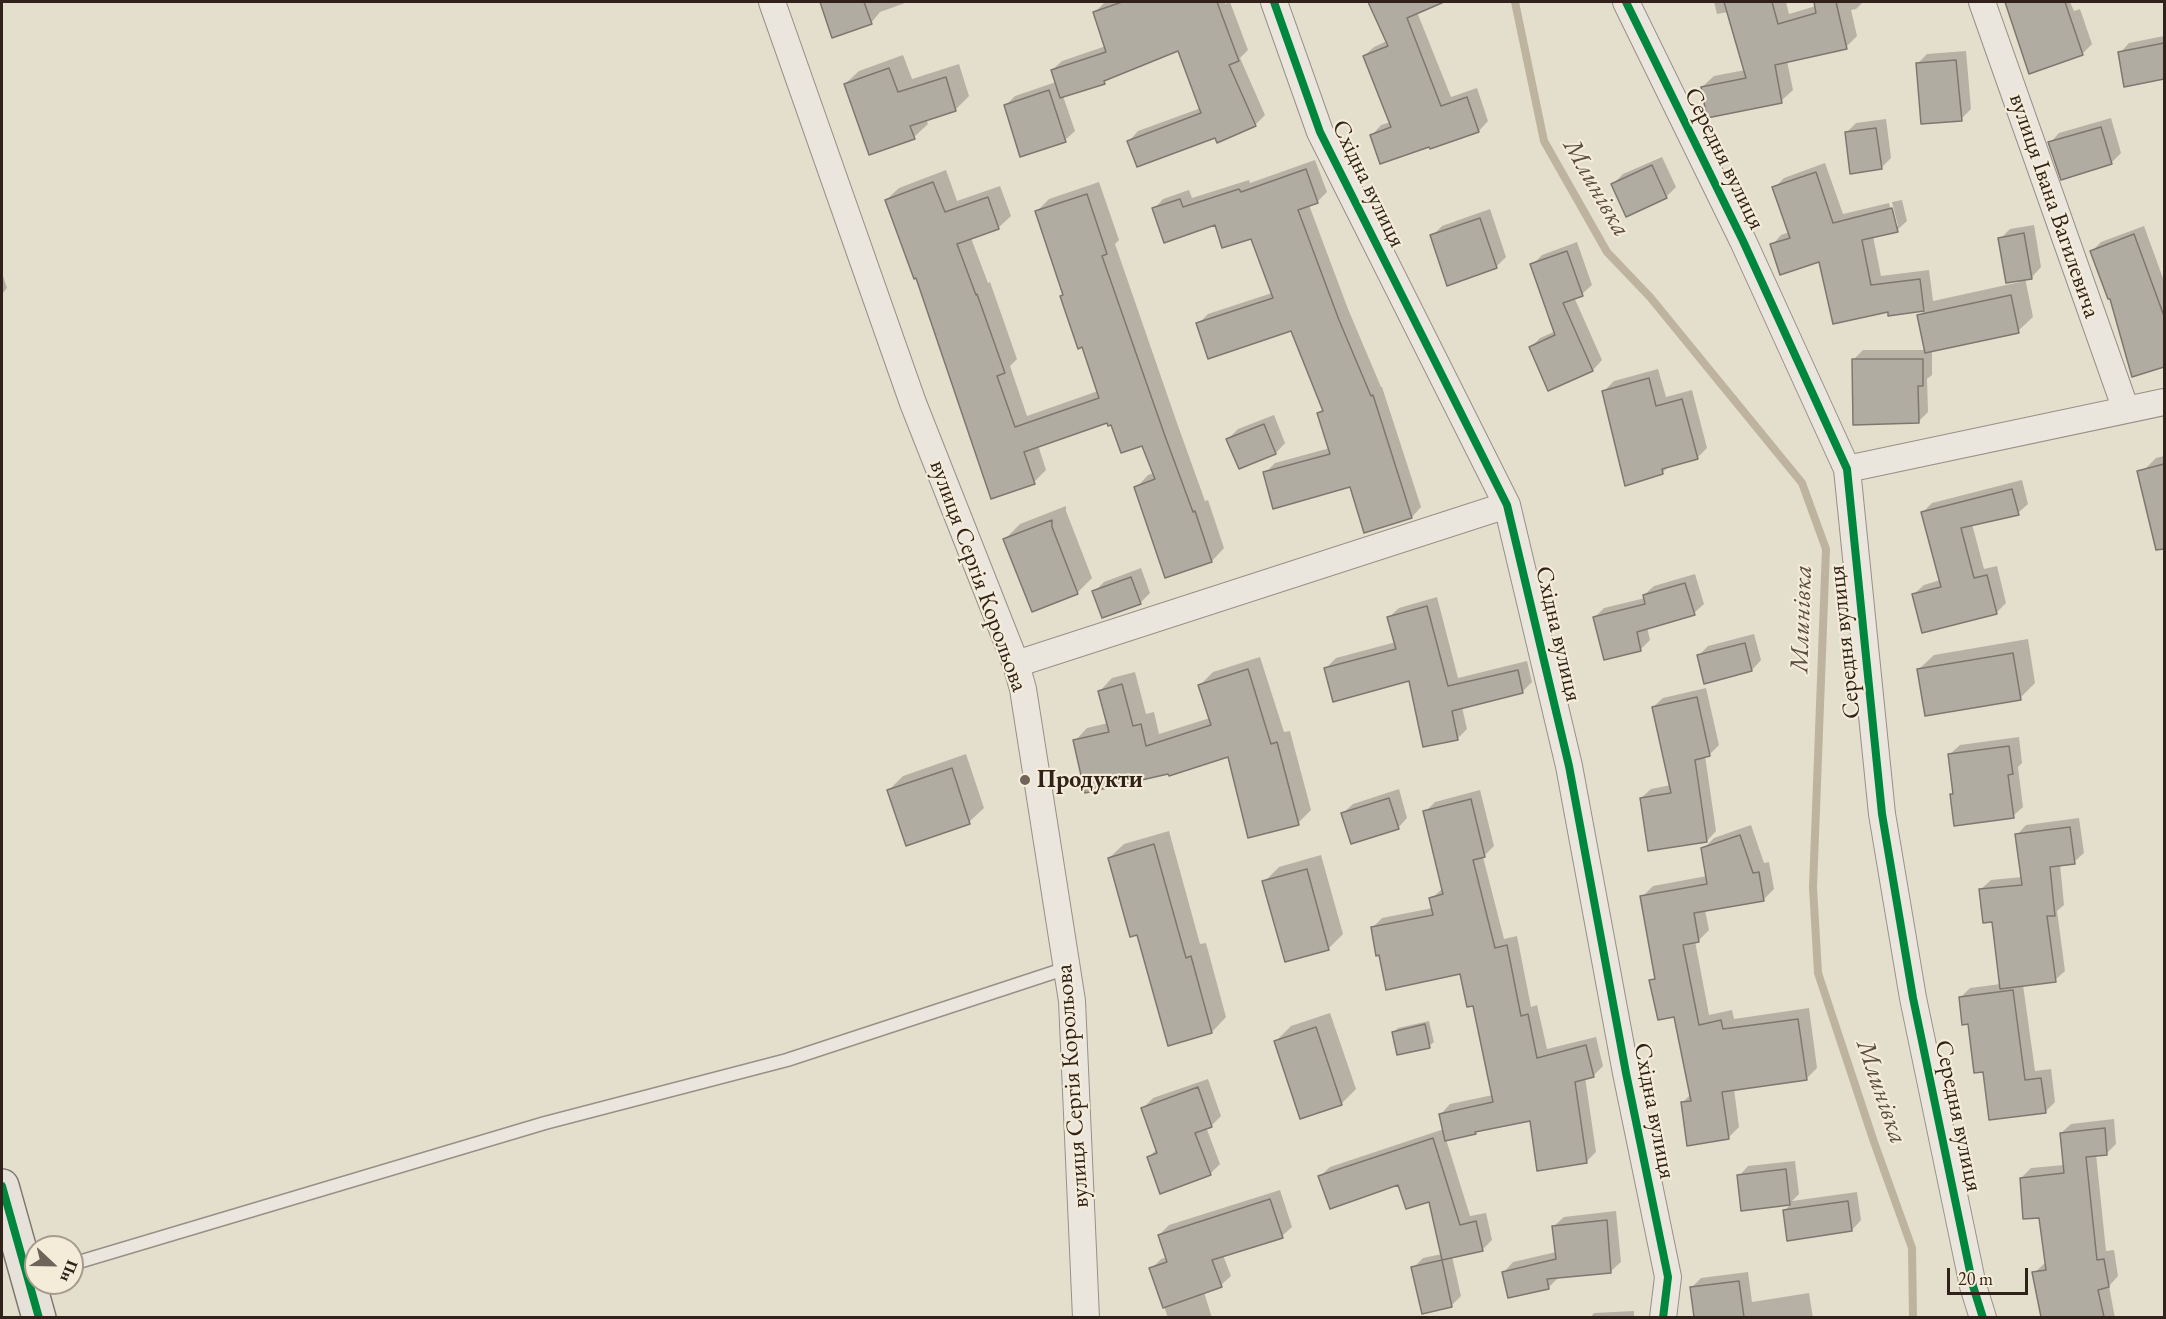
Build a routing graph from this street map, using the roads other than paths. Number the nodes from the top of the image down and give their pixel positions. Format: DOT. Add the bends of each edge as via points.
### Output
graph roads {
  1 [pos="772,2"];
  2 [pos="1274,2"];
  3 [pos="1626,2"];
  4 [pos="1982,2"];
  5 [pos="2164,402"];
  6 [pos="2126,410"];
  7 [pos="1847,469"];
  8 [pos="1507,505"];
  9 [pos="1016,664"];
  10 [pos="1067,968"];
  11 [pos="2,1186"];
  12 [pos="24,1252"];
  13 [pos="84,1260"];
  14 [pos="35,1295"];
  15 [pos="39,1317"];
  16 [pos="1086,1317"];
  17 [pos="1663,1317"];
  18 [pos="1983,1317"];
  1 -- 9 [label="street, вулиця Сергія Корольова" via="913,403"];
  2 -- 8 [label="street, Східна вулиця" via="1320,132"];
  3 -- 7 [label="street, Середня вулиця" via="1743,241"];
  4 -- 6 [label="street, вулиця Івана Вагилевича"];
  5 -- 6 [label="street"];
  6 -- 7 [label="street"];
  7 -- 18 [label="street, Середня вулиця" via="1882,814 1913,998 1973,1286"];
  8 -- 9 [label="street"];
  8 -- 17 [label="street, Східна вулиця" via="1569,766 1668,1277"];
  9 -- 10 [label="street, вулиця Сергія Корольова"];
  10 -- 13 [label="lane" via="787,1060 545,1123"];
  10 -- 16 [label="street, вулиця Сергія Корольова" via="1072,1001"];
  11 -- 12 [label="main road"];
  14 -- 15 [label="main road"];
}
